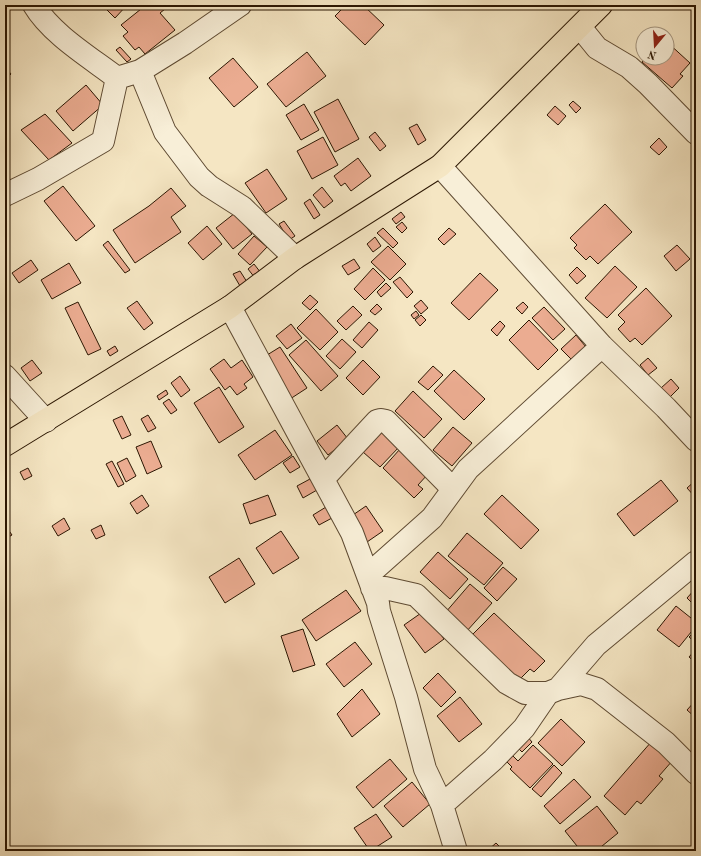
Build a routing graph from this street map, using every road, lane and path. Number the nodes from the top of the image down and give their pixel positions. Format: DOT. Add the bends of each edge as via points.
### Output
graph roads {
  1 [pos="34,5"];
  2 [pos="240,5"];
  3 [pos="601,5"];
  4 [pos="580,27"];
  5 [pos="140,71"];
  6 [pos="118,78"];
  7 [pos="696,133"];
  8 [pos="440,166"];
  9 [pos="5,195"];
  10 [pos="295,258"];
  11 [pos="230,307"];
  12 [pos="602,346"];
  13 [pos="5,376"];
  14 [pos="46,421"];
  15 [pos="696,440"];
  16 [pos="5,445"];
  17 [pos="324,478"];
  18 [pos="453,489"];
  19 [pos="696,562"];
  20 [pos="370,582"];
  21 [pos="584,657"];
  22 [pos="597,689"];
  23 [pos="553,691"];
  24 [pos="696,773"];
  25 [pos="442,806"];
  26 [pos="456,851"];
  1 -- 6 [label="street" via="62,36"];
  2 -- 5 [label="street"];
  3 -- 4 [label="main road"];
  4 -- 7 [label="street" via="597,48 629,67"];
  4 -- 8 [label="main road"];
  5 -- 6 [label="street"];
  5 -- 10 [label="street" via="165,132 199,177 242,207"];
  6 -- 9 [label="street" via="103,140 38,179"];
  8 -- 10 [label="main road"];
  8 -- 12 [label="street"];
  10 -- 11 [label="main road"];
  11 -- 14 [label="main road"];
  11 -- 17 [label="street"];
  12 -- 15 [label="street"];
  12 -- 18 [label="street" via="468,469"];
  13 -- 14 [label="street"];
  14 -- 16 [label="main road"];
  17 -- 18 [label="street" via="377,421 381,420 386,421"];
  17 -- 20 [label="street" via="352,533"];
  18 -- 20 [label="street" via="432,518"];
  19 -- 21 [label="street"];
  20 -- 23 [label="street" via="416,595 507,683 526,693"];
  20 -- 25 [label="street" via="425,768"];
  21 -- 22 [label="street" via="587,673"];
  21 -- 23 [label="street"];
  22 -- 23 [label="street" via="581,684"];
  22 -- 24 [label="street" via="666,743"];
  23 -- 25 [label="street" via="524,728 498,755"];
  25 -- 26 [label="street"];
}
